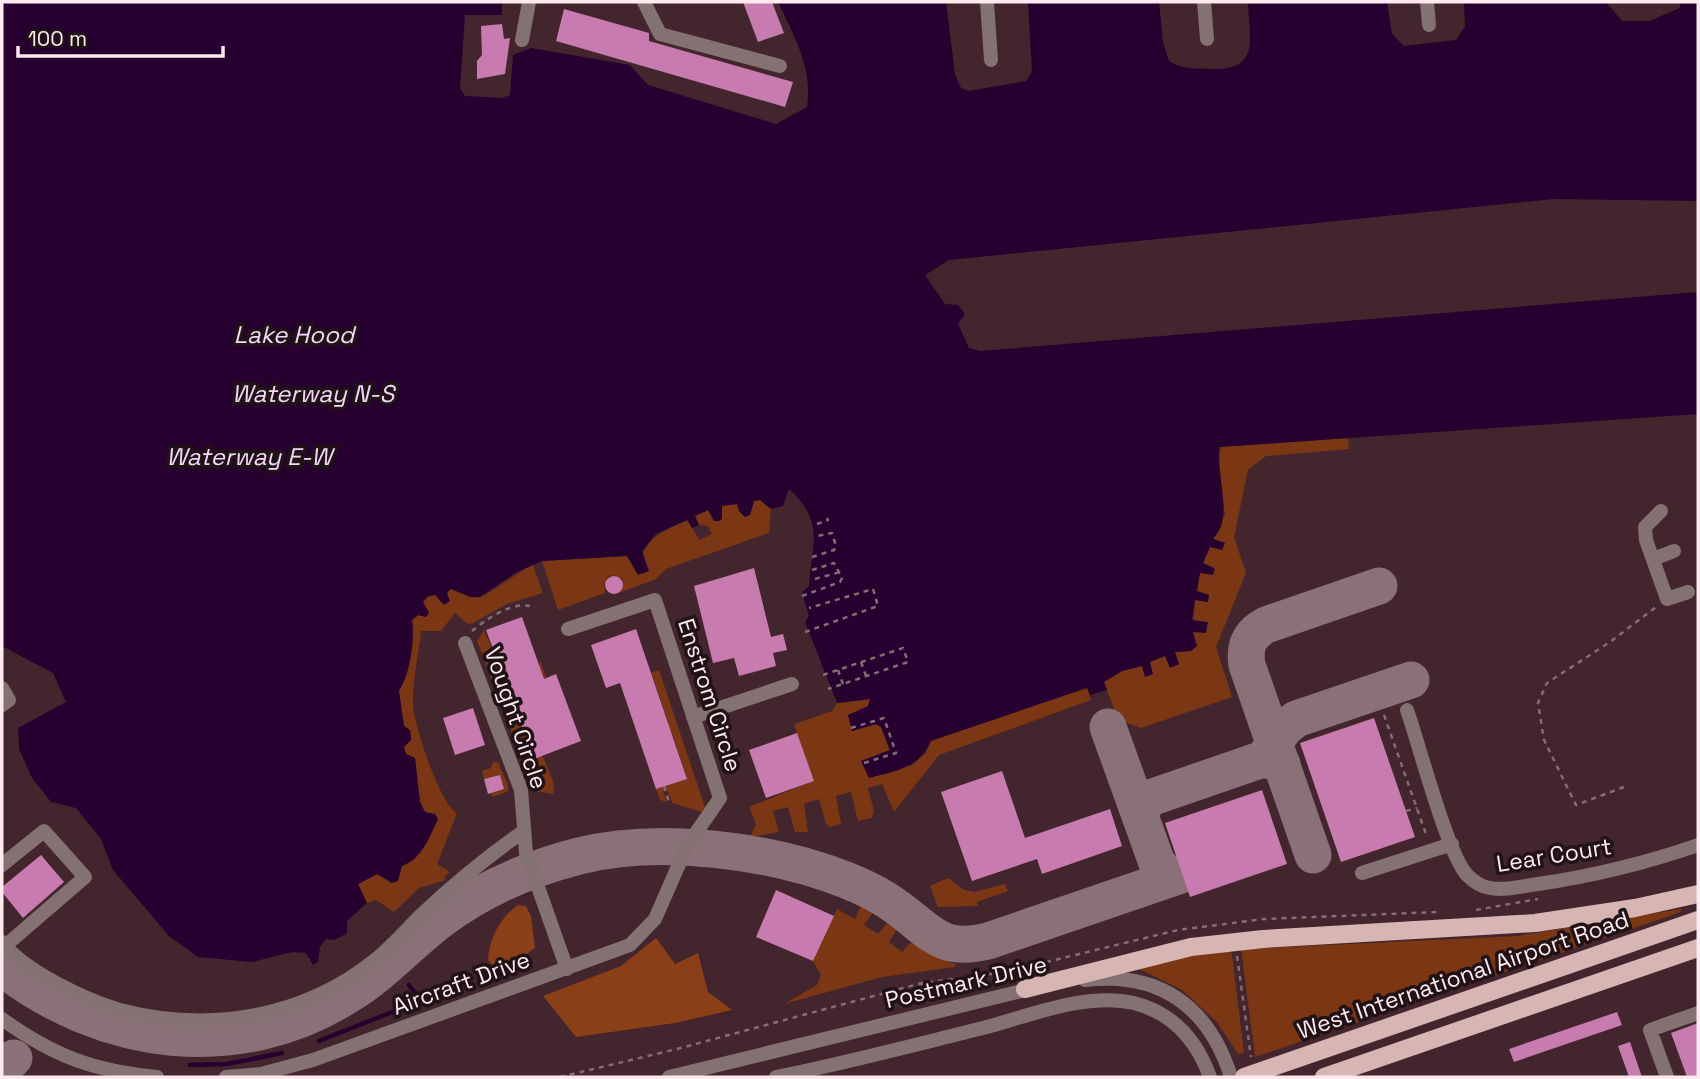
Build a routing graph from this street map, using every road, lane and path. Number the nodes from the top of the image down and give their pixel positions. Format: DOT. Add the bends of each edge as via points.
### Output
graph roads {
  1 [pos="529,2"];
  2 [pos="643,2"];
  3 [pos="987,2"];
  4 [pos="1204,2"];
  5 [pos="1427,2"];
  6 [pos="1429,24"];
  7 [pos="1207,39"];
  8 [pos="522,40"];
  9 [pos="991,60"];
  10 [pos="780,66"];
  11 [pos="1661,511"];
  12 [pos="827,517"];
  13 [pos="817,524"];
  14 [pos="817,536"];
  15 [pos="1674,551"];
  16 [pos="812,557"];
  17 [pos="1653,559"];
  18 [pos="812,570"];
  19 [pos="840,572"];
  20 [pos="816,579"];
  21 [pos="1688,592"];
  22 [pos="802,596"];
  23 [pos="1667,599"];
  24 [pos="535,608"];
  25 [pos="809,608"];
  26 [pos="568,629"];
  27 [pos="805,632"];
  28 [pos="465,643"];
  29 [pos="861,662"];
  30 [pos="838,670"];
  31 [pos="823,676"];
  32 [pos="866,677"];
  33 [pos="792,684"];
  34 [pos="843,684"];
  35 [pos="2,688"];
  36 [pos="828,690"];
  37 [pos="2,705"];
  38 [pos="1407,710"];
  39 [pos="1384,715"];
  40 [pos="693,717"];
  41 [pos="851,728"];
  42 [pos="861,764"];
  43 [pos="664,786"];
  44 [pos="1624,787"];
  45 [pos="669,802"];
  46 [pos="1416,808"];
  47 [pos="1406,811"];
  48 [pos="524,831"];
  49 [pos="1428,841"];
  50 [pos="1452,844"];
  51 [pos="1698,845"];
  52 [pos="2,865"];
  53 [pos="1362,873"];
  54 [pos="672,875"];
  55 [pos="1698,894"];
  56 [pos="1698,920"];
  57 [pos="1237,922"];
  58 [pos="1236,941"];
  59 [pos="3,944"];
  60 [pos="1698,948"];
  61 [pos="567,969"];
  62 [pos="1025,989"];
  63 [pos="926,998"];
  64 [pos="1698,1013"];
  65 [pos="2,1019"];
  66 [pos="81,1071"];
  67 [pos="1250,1075"];
  68 [pos="156,1077"];
  69 [pos="226,1077"];
  70 [pos="560,1077"];
  71 [pos="669,1077"];
  72 [pos="776,1077"];
  73 [pos="1210,1077"];
  74 [pos="1231,1077"];
  75 [pos="1324,1077"];
  76 [pos="1667,1077"];
  1 -- 8 [label="street"];
  2 -- 10 [label="street" via="660,34"];
  3 -- 9 [label="street"];
  4 -- 7 [label="street"];
  5 -- 6 [label="street"];
  11 -- 17 [label="street" via="1646,527"];
  12 -- 13 [label="path"];
  14 -- 16 [label="path" via="832,533 836,546"];
  15 -- 17 [label="street"];
  17 -- 23 [label="street"];
  18 -- 19 [label="path" via="834,563"];
  19 -- 20 [label="path"];
  19 -- 22 [label="path" via="840,582"];
  21 -- 23 [label="street"];
  23 -- 44 [label="path" via="1547,683 1538,703 1544,740 1576,805"];
  24 -- 28 [label="path" via="514,607 495,615 472,631"];
  25 -- 27 [label="path" via="873,589 878,607"];
  26 -- 40 [label="street, Enstrom Circle" via="654,600"];
  28 -- 48 [label="street, Vought Circle" via="521,790"];
  29 -- 30 [label="path"];
  29 -- 32 [label="path"];
  29 -- 32 [label="path" via="903,648 906,655 908,662"];
  30 -- 31 [label="path"];
  30 -- 34 [label="path"];
  32 -- 34 [label="path"];
  33 -- 40 [label="street"];
  34 -- 36 [label="path"];
  35 -- 37 [label="street" via="9,700"];
  38 -- 50 [label="street, Lear Court"];
  39 -- 46 [label="path"];
  40 -- 54 [label="street, Enstrom Circle" via="720,799"];
  41 -- 42 [label="path" via="884,718 896,752"];
  43 -- 45 [label="path"];
  46 -- 47 [label="path"];
  46 -- 49 [label="path"];
  48 -- 59 [label="street" via="375,960 319,996 252,1018 162,1019 100,1004 55,983"];
  48 -- 61 [label="street, Vought Circle" via="529,862"];
  50 -- 51 [label="street, Lear Court" via="1469,877 1491,889 1575,878"];
  50 -- 53 [label="street"];
  52 -- 59 [label="street" via="44,831 85,877"];
  54 -- 61 [label="street, Aircraft Drive" via="655,919 630,945"];
  55 -- 58 [label="main road" via="1535,923"];
  56 -- 67 [label="main road, West International Airport Road"];
  57 -- 58 [label="path"];
  58 -- 62 [label="main road" via="1176,950"];
  58 -- 67 [label="path"];
  60 -- 75 [label="main road"];
  61 -- 69 [label="street, Aircraft Drive" via="313,1060 261,1074"];
  62 -- 71 [label="street, Postmark Drive"];
  62 -- 74 [label="street, Postmark Drive" via="1102,978 1156,987 1203,1020 1218,1042"];
  63 -- 70 [label="path" via="922,983"];
  64 -- 76 [label="street" via="1650,1030"];
  65 -- 66 [label="street"];
  66 -- 68 [label="street"];
  72 -- 73 [label="street, Postmark Drive" via="1056,1009 1109,1001 1133,1003 1171,1020 1192,1042"];
}
